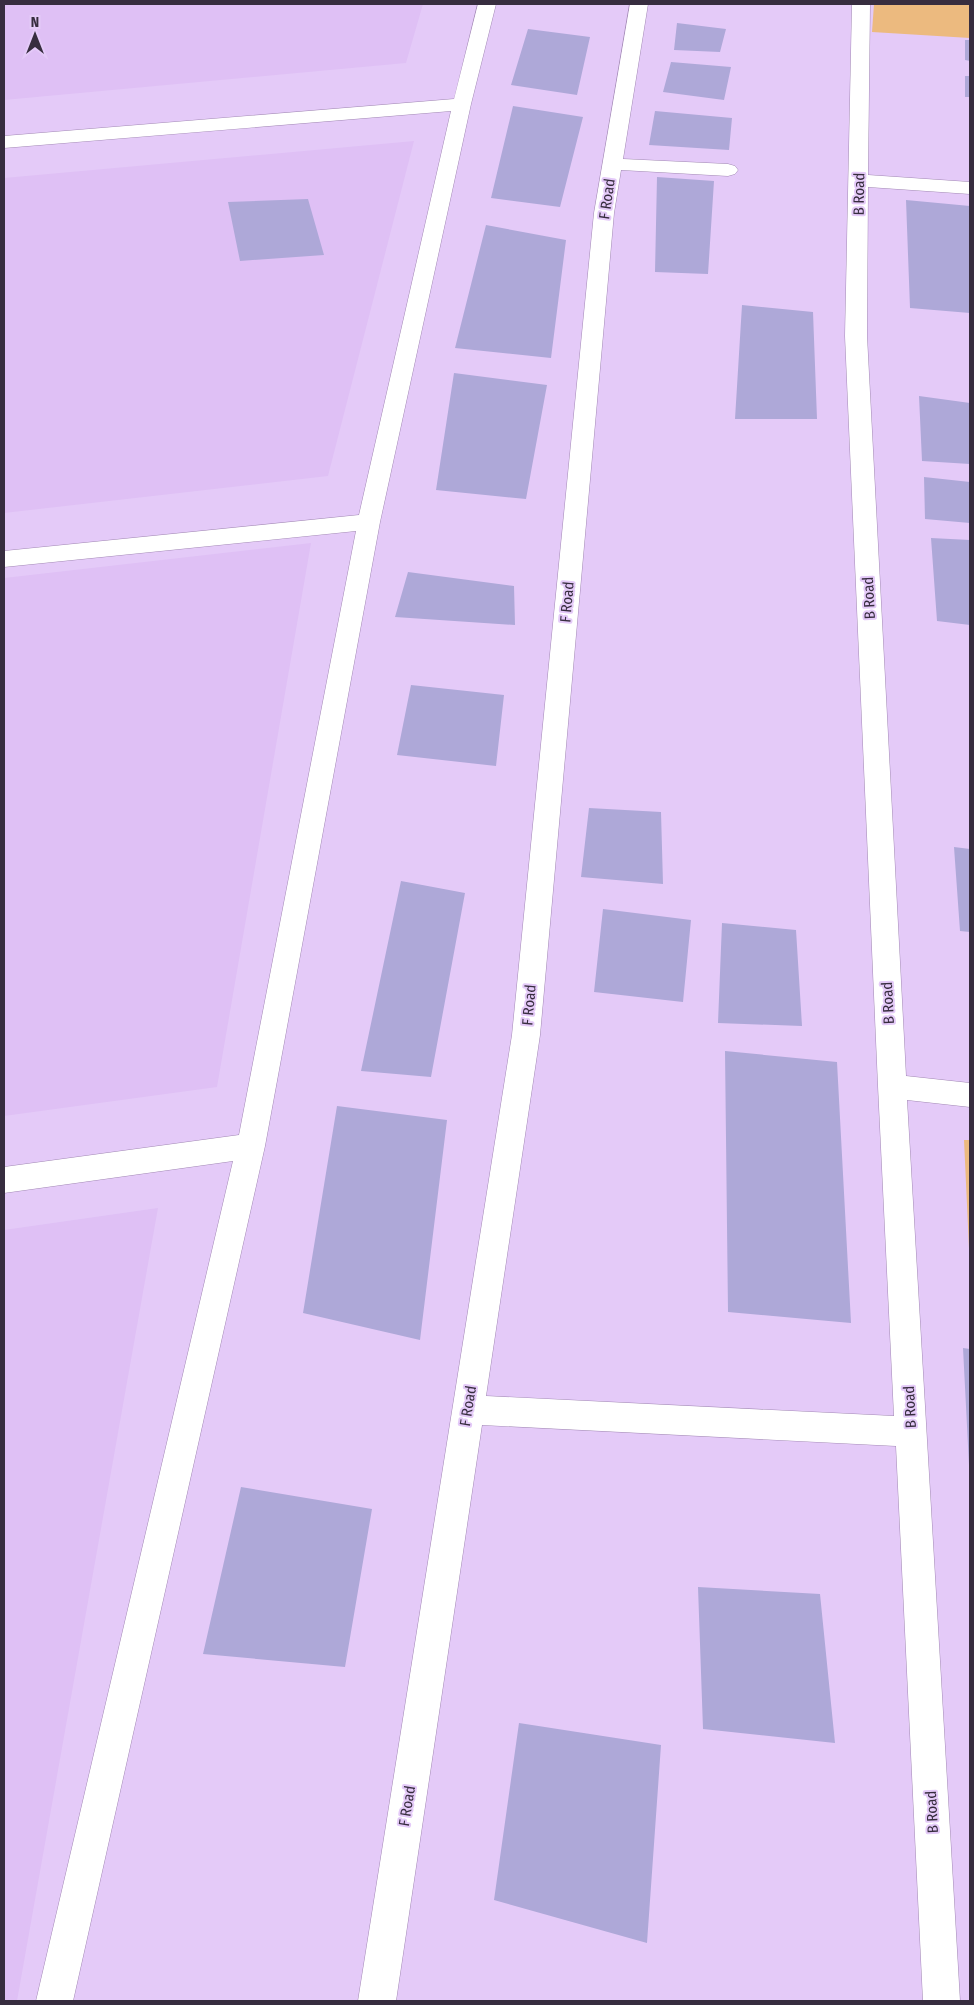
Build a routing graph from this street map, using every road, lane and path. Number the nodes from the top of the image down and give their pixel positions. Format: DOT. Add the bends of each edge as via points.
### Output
graph roads {
  1 [pos="487,4"];
  2 [pos="639,4"];
  3 [pos="861,4"];
  4 [pos="462,104"];
  5 [pos="4,142"];
  6 [pos="613,164"];
  7 [pos="728,170"];
  8 [pos="859,180"];
  9 [pos="970,188"];
  10 [pos="369,522"];
  11 [pos="4,559"];
  12 [pos="892,1086"];
  13 [pos="970,1094"];
  14 [pos="251,1146"];
  15 [pos="4,1180"];
  16 [pos="468,1410"];
  17 [pos="911,1432"];
  18 [pos="54,2001"];
  19 [pos="377,2001"];
  20 [pos="942,2001"];
  1 -- 4 [label="street"];
  2 -- 6 [label="street, F Road"];
  3 -- 8 [label="street, B Road"];
  4 -- 5 [label="street"];
  4 -- 10 [label="street"];
  6 -- 7 [label="street"];
  6 -- 16 [label="street, F Road" via="604,223 526,1035"];
  8 -- 9 [label="street"];
  8 -- 12 [label="street, B Road" via="856,336"];
  10 -- 11 [label="street"];
  10 -- 14 [label="street"];
  12 -- 13 [label="street"];
  12 -- 17 [label="street, B Road"];
  14 -- 15 [label="street"];
  14 -- 18 [label="street"];
  16 -- 17 [label="street"];
  16 -- 19 [label="street, F Road"];
  17 -- 20 [label="street, B Road"];
}
